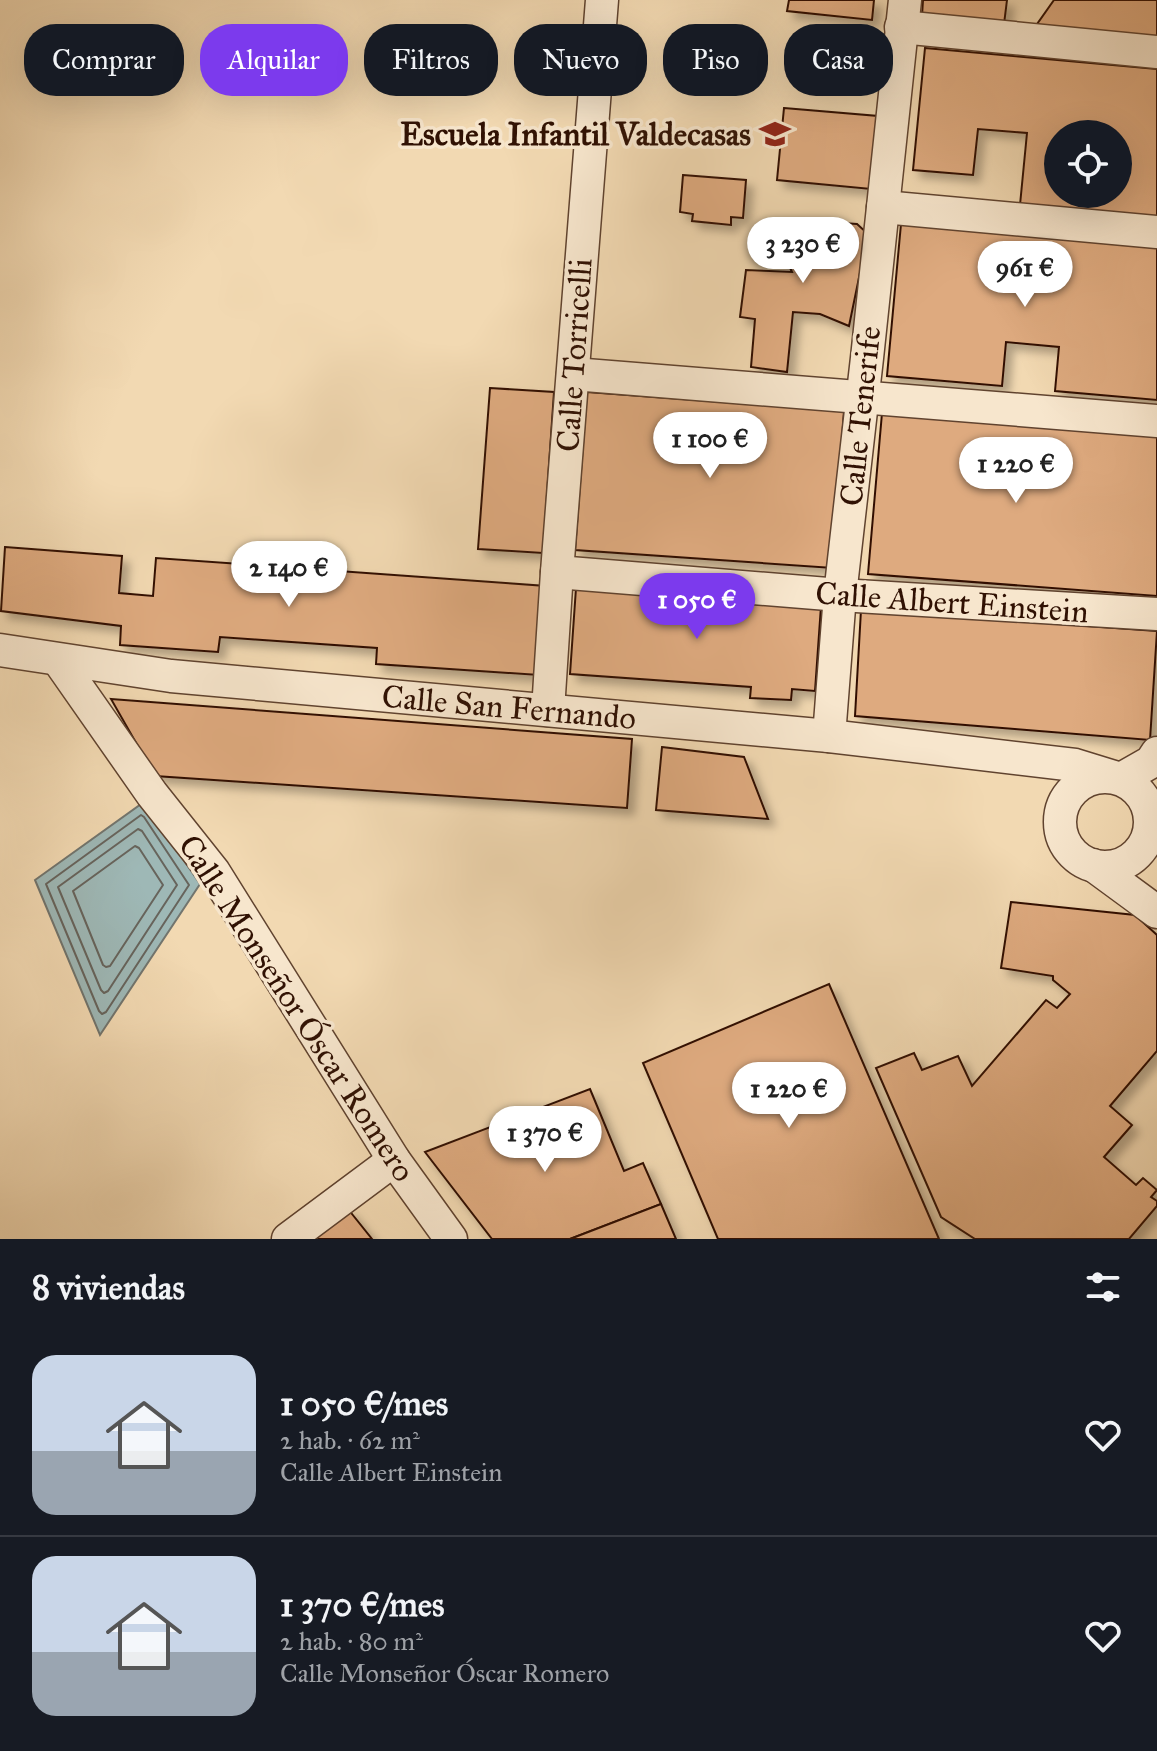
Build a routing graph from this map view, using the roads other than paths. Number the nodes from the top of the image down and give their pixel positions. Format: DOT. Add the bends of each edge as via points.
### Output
graph roads {
  1 [pos="602,0"];
  2 [pos="903,14"];
  3 [pos="1157,52"];
  4 [pos="883,207"];
  5 [pos="1157,232"];
  6 [pos="573,374"];
  7 [pos="863,397"];
  8 [pos="1157,421"];
  9 [pos="557,572"];
  10 [pos="840,595"];
  11 [pos="1157,614"];
  12 [pos="0,650"];
  13 [pos="59,661"];
  14 [pos="548,710"];
  15 [pos="829,736"];
  16 [pos="1157,753"];
  17 [pos="1019,759"];
  18 [pos="1130,782"];
  19 [pos="1060,816"];
  20 [pos="1148,844"];
  21 [pos="1093,865"];
  22 [pos="1157,910"];
  23 [pos="394,1160"];
  24 [pos="288,1239"];
  25 [pos="451,1239"];
  1 -- 6 [label="street, Calle Torricelli"];
  2 -- 3 [label="street"];
  2 -- 4 [label="street, Calle Tenerife"];
  4 -- 5 [label="street"];
  4 -- 7 [label="street, Calle Tenerife"];
  6 -- 7 [label="street"];
  6 -- 9 [label="street, Calle Torricelli"];
  7 -- 8 [label="street"];
  7 -- 10 [label="street, Calle Tenerife"];
  9 -- 10 [label="street, Calle Albert Einstein"];
  9 -- 14 [label="street, Calle Torricelli"];
  10 -- 11 [label="street, Calle Albert Einstein"];
  10 -- 15 [label="street, Calle Tenerife"];
  12 -- 13 [label="street, Calle San Fernando"];
  13 -- 14 [label="street, Calle San Fernando"];
  13 -- 23 [label="street, Calle Monseñor Óscar Romero" via="214,872"];
  14 -- 15 [label="street, Calle San Fernando"];
  15 -- 17 [label="street, Calle San Fernando"];
  16 -- 18 [label="street"];
  17 -- 18 [label="street, Calle San Fernando" via="1075,765"];
  17 -- 19 [label="street" via="1050,788"];
  18 -- 19 [label="street" via="1099,777 1085,782 1073,790"];
  18 -- 20 [label="street" via="1150,814"];
  19 -- 21 [label="street" via="1071,852"];
  20 -- 21 [label="street" via="1118,865"];
  20 -- 22 [label="street" via="1144,875"];
  21 -- 22 [label="street"];
  23 -- 24 [label="street"];
  23 -- 25 [label="street, Calle Monseñor Óscar Romero"];
}
